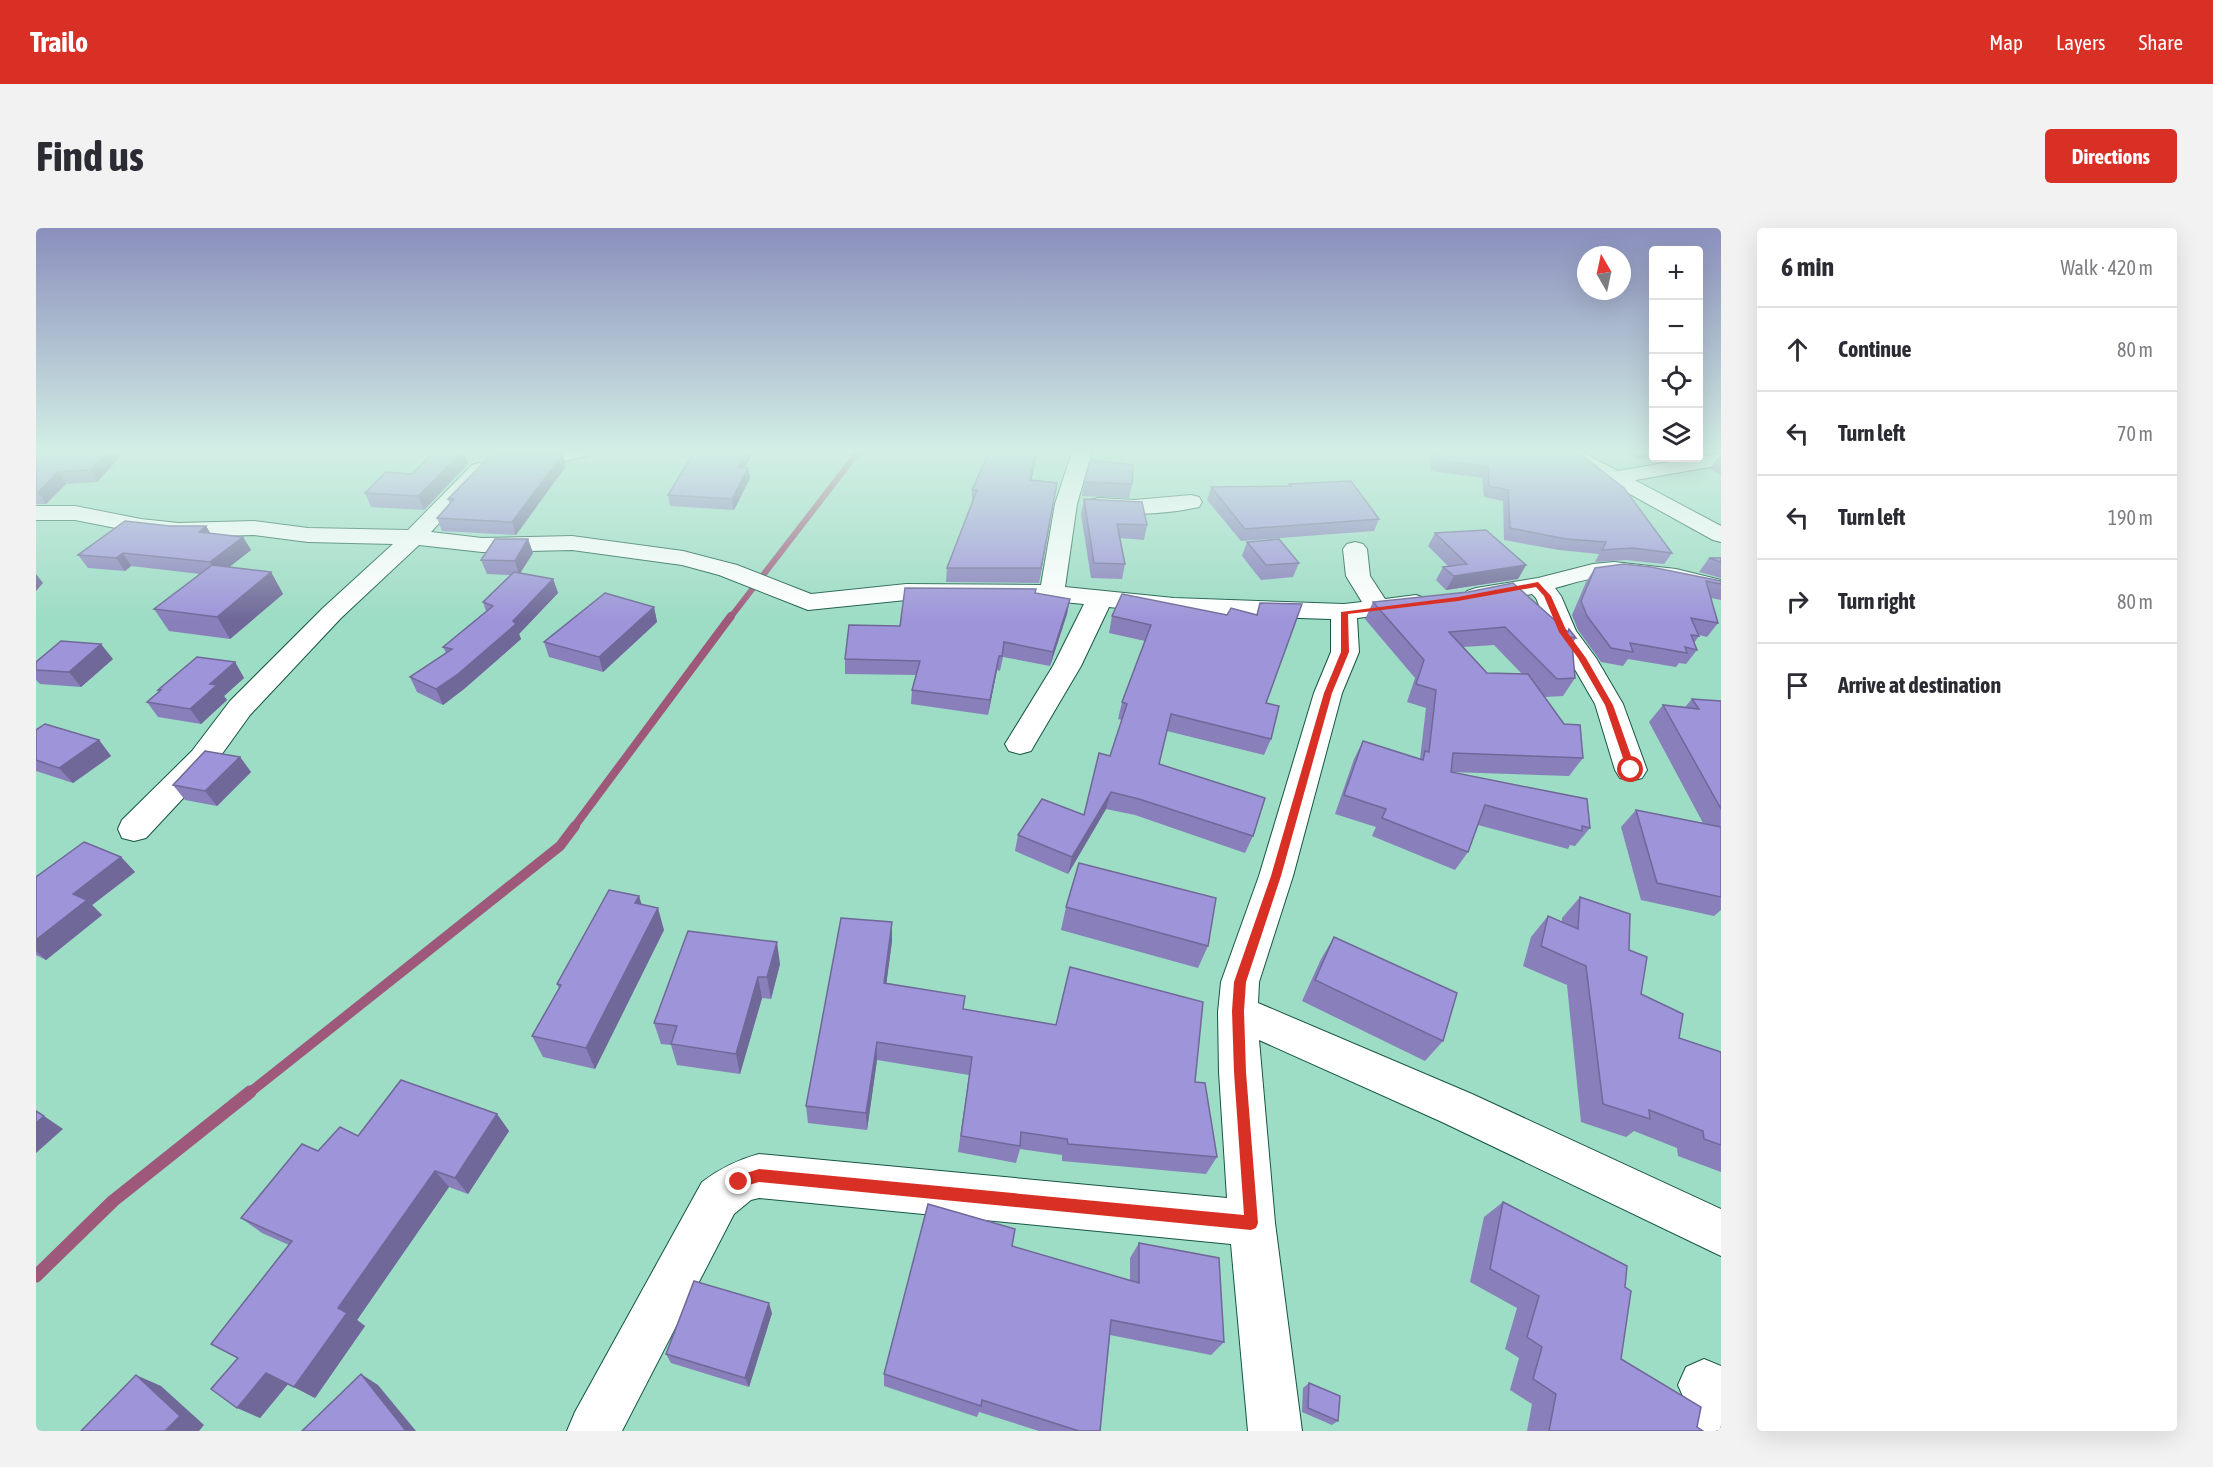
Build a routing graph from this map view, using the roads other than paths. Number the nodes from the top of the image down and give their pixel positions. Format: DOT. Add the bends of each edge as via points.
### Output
graph roads {
  1 [pos="441,508"];
  2 [pos="1065,508"];
  3 [pos="1670,508"];
  4 [pos="36,513"];
  5 [pos="1721,535"];
  6 [pos="414,537"];
  7 [pos="1355,549"];
  8 [pos="1538,585"];
  9 [pos="1721,588"];
  10 [pos="1052,593"];
  11 [pos="1100,598"];
  12 [pos="1361,609"];
  13 [pos="1020,744"];
  14 [pos="1631,770"];
  15 [pos="134,829"];
  16 [pos="1238,1011"];
  17 [pos="1251,1223"];
  18 [pos="1721,1233"];
  19 [pos="594,1431"];
  20 [pos="1275,1431"];
  1 -- 6 [label="street"];
  2 -- 10 [label="street"];
  3 -- 5 [label="street"];
  4 -- 6 [label="street" via="75,513 178,530 254,528 308,535"];
  6 -- 10 [label="street" via="482,545 572,543 650,552 728,570 808,602 906,592"];
  6 -- 15 [label="street" via="332,613 240,708 204,758"];
  7 -- 12 [label="street"];
  8 -- 9 [label="street" via="1614,569 1676,576"];
  8 -- 12 [label="street"];
  8 -- 14 [label="street" via="1548,596 1563,632 1609,705"];
  10 -- 11 [label="street"];
  11 -- 12 [label="street" via="1174,606"];
  11 -- 13 [label="street" via="1067,666"];
  12 -- 16 [label="street" via="1328,693 1276,876 1240,982"];
  16 -- 17 [label="street"];
  16 -- 18 [label="street" via="1457,1108"];
  17 -- 19 [label="street" via="759,1176 739,1182 718,1198"];
  17 -- 20 [label="street"];
}
